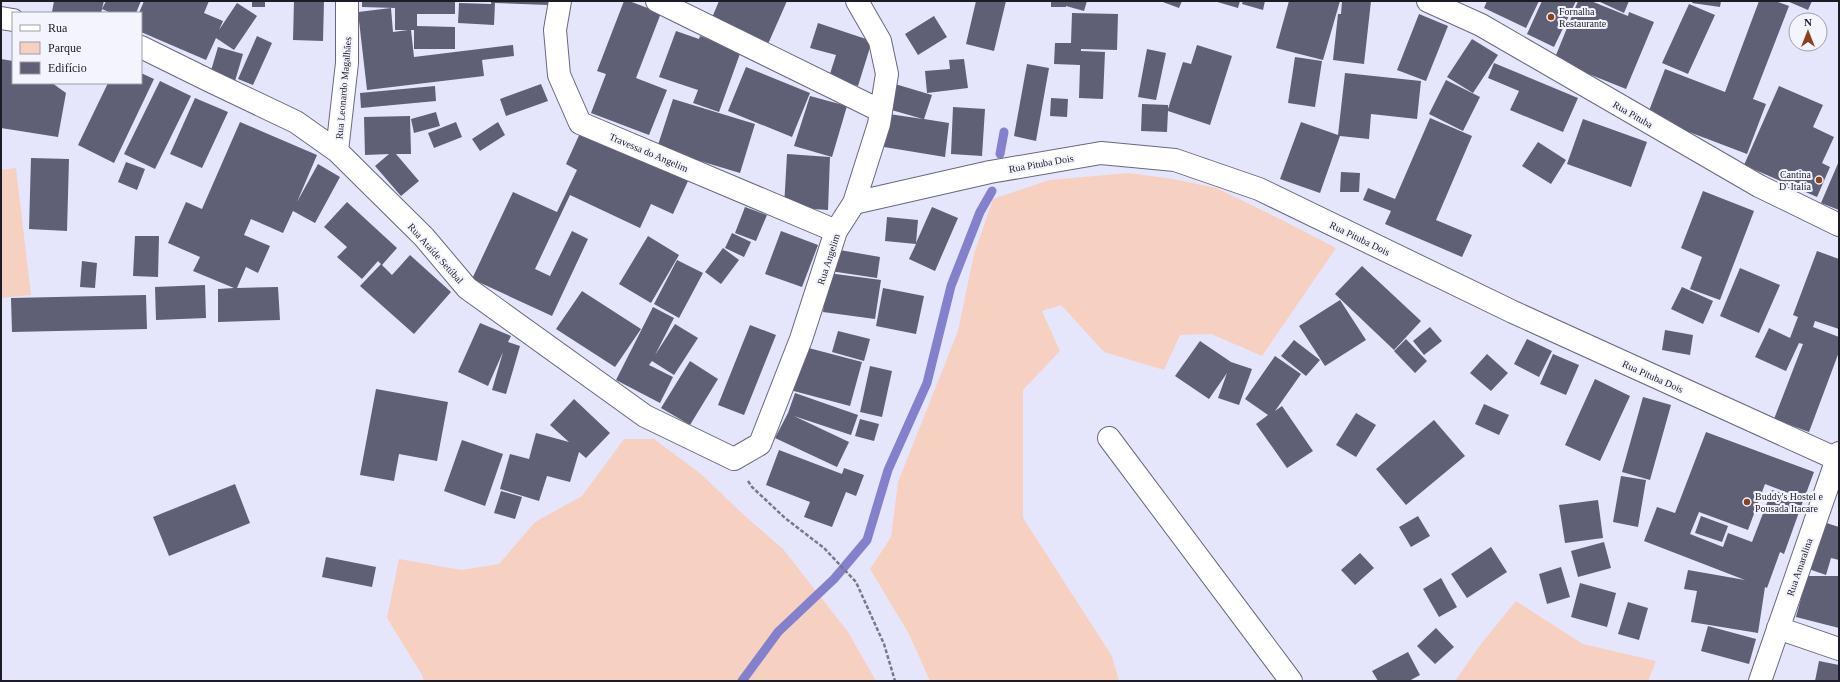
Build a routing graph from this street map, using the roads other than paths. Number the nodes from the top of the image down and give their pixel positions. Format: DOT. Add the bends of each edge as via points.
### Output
graph roads {
  1 [pos="347,1"];
  2 [pos="560,1"];
  3 [pos="657,1"];
  4 [pos="857,1"];
  5 [pos="1428,1"];
  6 [pos="1,18"];
  7 [pos="12,20"];
  8 [pos="142,47"];
  9 [pos="881,111"];
  10 [pos="337,151"];
  11 [pos="854,203"];
  12 [pos="1839,225"];
  13 [pos="836,231"];
  14 [pos="1109,438"];
  15 [pos="1838,457"];
  16 [pos="734,459"];
  17 [pos="1778,628"];
  18 [pos="1839,650"];
  19 [pos="1291,681"];
  20 [pos="1760,681"];
  1 -- 10 [label="street, Rua Leonardo Magalhães" via="347,63"];
  2 -- 13 [label="street, Travessa do Angelim" via="554,30 559,75 580,123"];
  3 -- 9 [label="street"];
  4 -- 9 [label="street, Rua Angelim" via="880,42 887,74"];
  5 -- 12 [label="street, Rua Pituba" via="1481,25 1758,186"];
  6 -- 7 [label="street"];
  8 -- 10 [label="street, Rua Ataíde Setúbal" via="296,122"];
  9 -- 11 [label="street, Rua Angelim" via="880,124"];
  10 -- 16 [label="street, Rua Ataíde Setúbal" via="424,237 468,288 645,416"];
  11 -- 13 [label="street, Rua Angelim"];
  11 -- 15 [label="street, Rua Pituba Dois" via="990,172 1101,153 1175,160 1259,189 1513,312"];
  13 -- 16 [label="street, Rua Angelim" via="801,339 760,444"];
  14 -- 19 [label="street"];
  15 -- 17 [label="street, Rua Amaralina"];
  17 -- 18 [label="street"];
  17 -- 20 [label="street, Rua Amaralina"];
}
